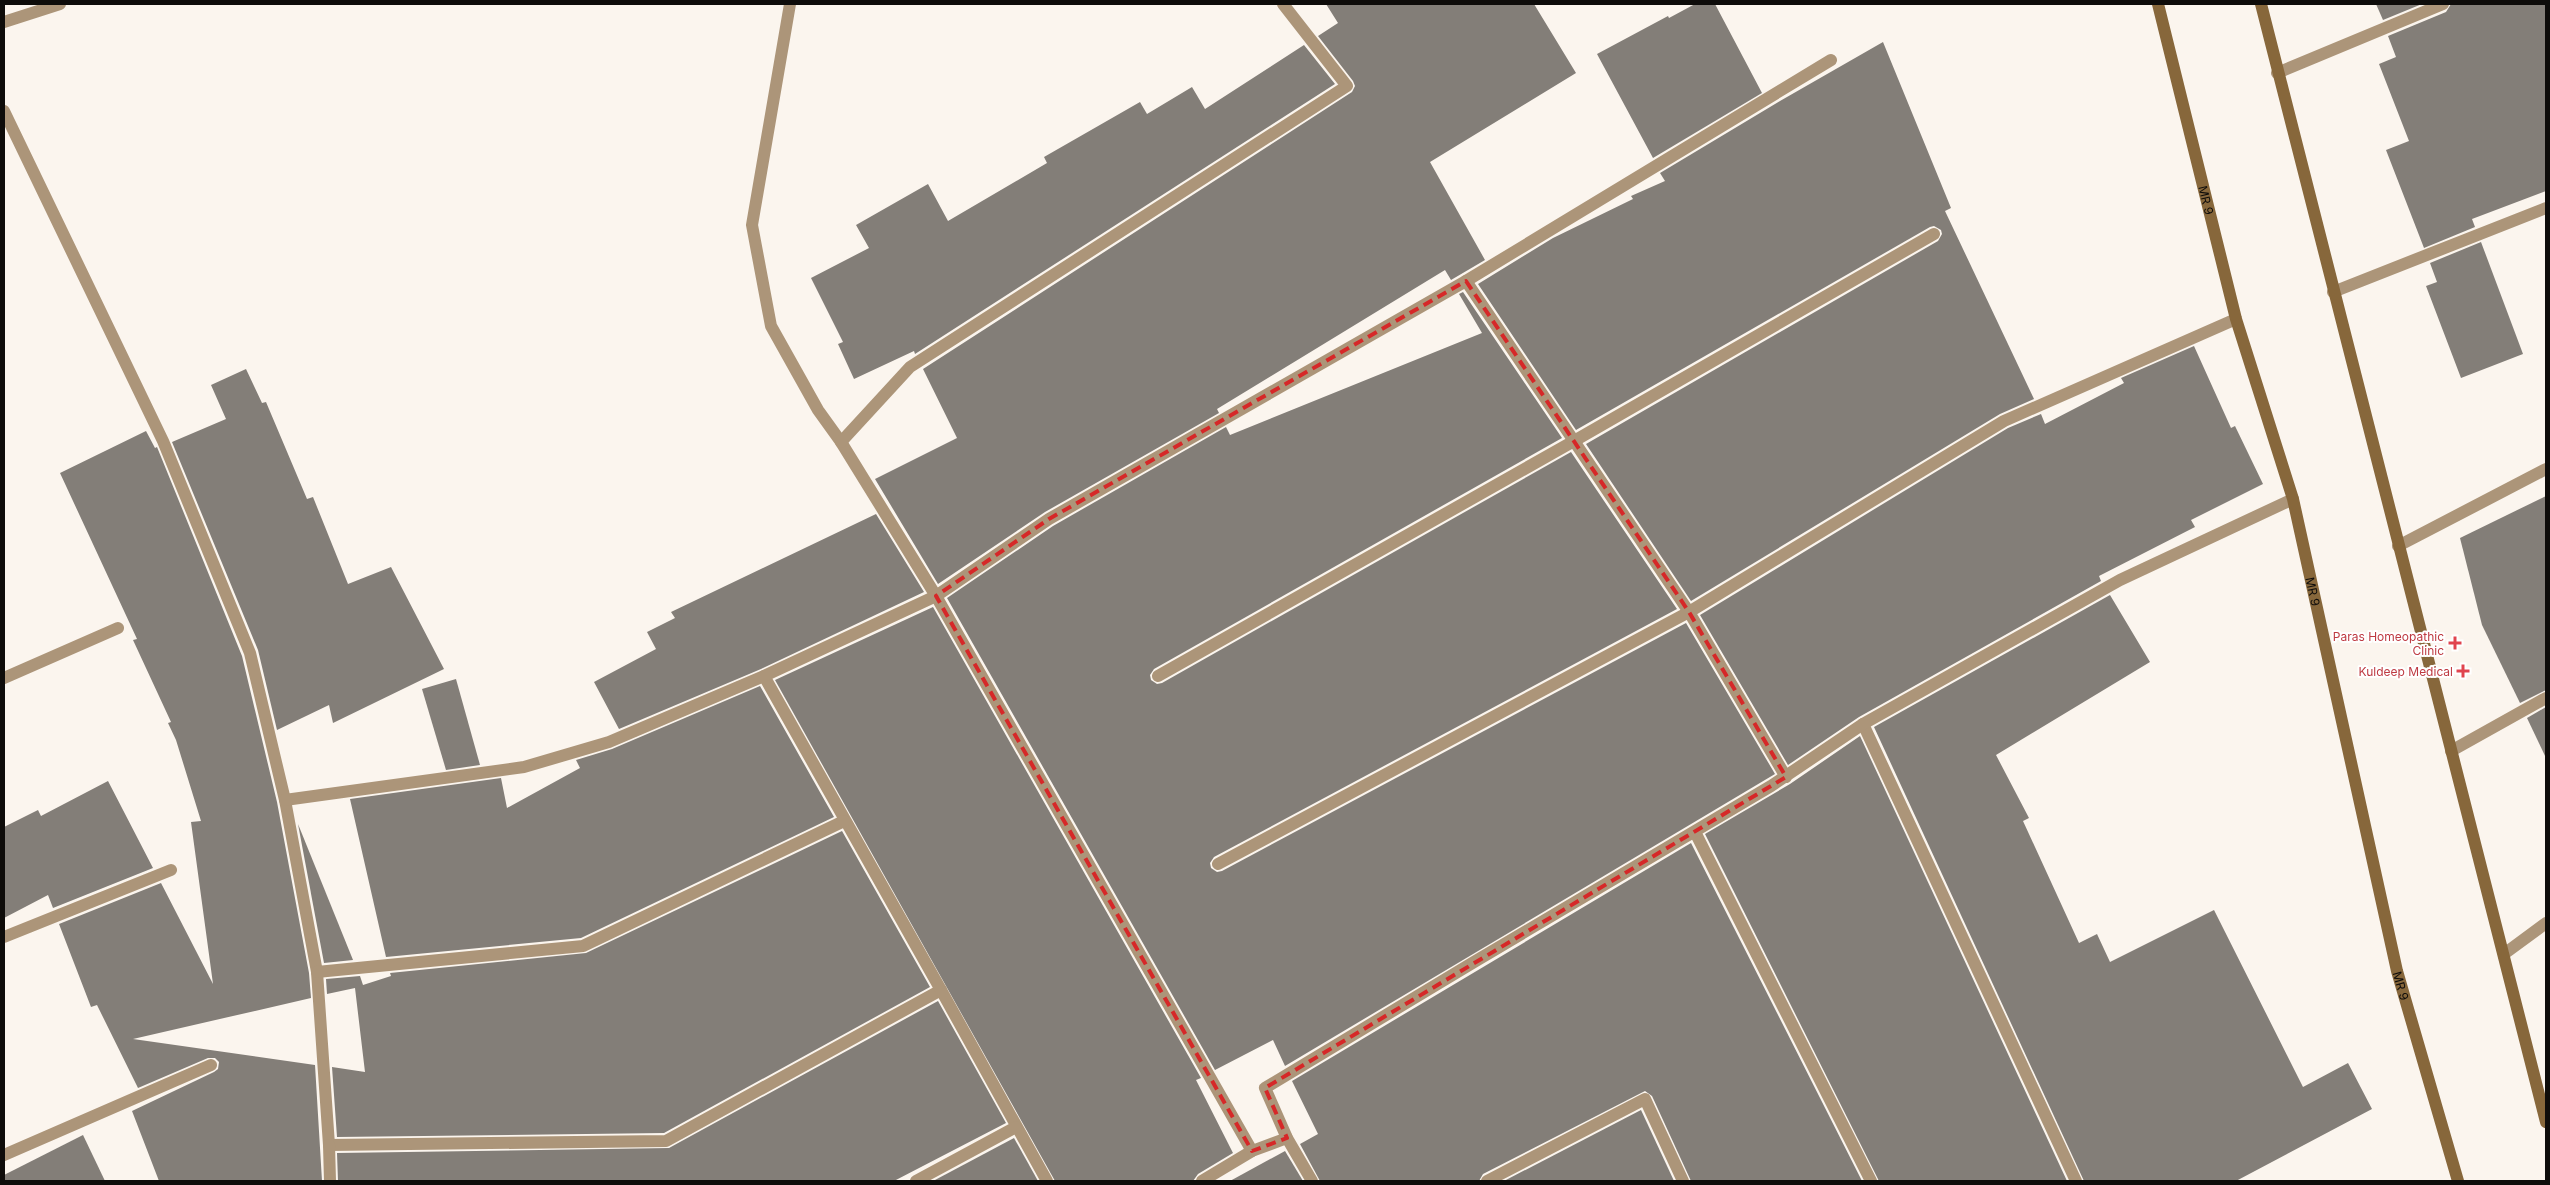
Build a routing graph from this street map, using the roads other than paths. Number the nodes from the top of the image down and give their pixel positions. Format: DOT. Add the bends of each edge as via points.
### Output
graph roads {
  1 [pos="60,4"];
  2 [pos="790,4"];
  3 [pos="1283,4"];
  4 [pos="2158,4"];
  5 [pos="2260,4"];
  6 [pos="2443,4"];
  7 [pos="4,22"];
  8 [pos="1831,60"];
  9 [pos="2277,73"];
  10 [pos="4,111"];
  11 [pos="2546,208"];
  12 [pos="1934,234"];
  13 [pos="1466,281"];
  14 [pos="2333,292"];
  15 [pos="2236,319"];
  16 [pos="1574,440"];
  17 [pos="841,442"];
  18 [pos="2546,469"];
  19 [pos="2293,500"];
  20 [pos="2398,546"];
  21 [pos="936,596"];
  22 [pos="1689,612"];
  23 [pos="118,628"];
  24 [pos="764,676"];
  25 [pos="1158,676"];
  26 [pos="4,678"];
  27 [pos="2546,698"];
  28 [pos="1863,724"];
  29 [pos="2451,751"];
  30 [pos="1786,777"];
  31 [pos="285,800"];
  32 [pos="844,821"];
  33 [pos="1695,832"];
  34 [pos="1218,864"];
  35 [pos="171,870"];
  36 [pos="2546,923"];
  37 [pos="4,937"];
  38 [pos="2504,954"];
  39 [pos="317,972"];
  40 [pos="942,990"];
  41 [pos="211,1065"];
  42 [pos="2546,1122"];
  43 [pos="1016,1127"];
  44 [pos="1287,1138"];
  45 [pos="330,1145"];
  46 [pos="1252,1151"];
  47 [pos="4,1155"];
  48 [pos="330,1181"];
  49 [pos="916,1181"];
  50 [pos="1047,1181"];
  51 [pos="1202,1181"];
  52 [pos="1312,1181"];
  53 [pos="1487,1181"];
  54 [pos="1684,1181"];
  55 [pos="1871,1181"];
  56 [pos="2076,1181"];
  57 [pos="2458,1181"];
  1 -- 7 [label="street"];
  2 -- 17 [label="street" via="752,225 771,326 818,410"];
  3 -- 17 [label="street" via="1347,86 910,367"];
  4 -- 15 [label="main road, MR 9"];
  5 -- 9 [label="main road"];
  6 -- 9 [label="street"];
  8 -- 13 [label="street"];
  9 -- 14 [label="main road"];
  10 -- 31 [label="street" via="162,441 250,653"];
  11 -- 14 [label="street"];
  12 -- 16 [label="street"];
  13 -- 16 [label="street"];
  13 -- 21 [label="street" via="1049,519"];
  14 -- 20 [label="main road"];
  15 -- 19 [label="main road, MR 9"];
  15 -- 22 [label="street" via="2004,421"];
  16 -- 22 [label="street"];
  16 -- 25 [label="street"];
  17 -- 21 [label="street"];
  18 -- 20 [label="street"];
  19 -- 28 [label="street" via="2120,580"];
  19 -- 57 [label="main road, MR 9" via="2397,971"];
  20 -- 29 [label="main road"];
  21 -- 24 [label="street"];
  21 -- 46 [label="street"];
  22 -- 30 [label="street"];
  22 -- 34 [label="street"];
  23 -- 26 [label="street"];
  24 -- 31 [label="street" via="609,742 524,767"];
  24 -- 32 [label="street"];
  27 -- 29 [label="street"];
  28 -- 30 [label="street"];
  28 -- 56 [label="street"];
  29 -- 38 [label="main road"];
  30 -- 33 [label="street"];
  31 -- 39 [label="street"];
  32 -- 39 [label="street" via="583,946"];
  32 -- 40 [label="street"];
  33 -- 44 [label="street" via="1265,1088"];
  33 -- 55 [label="street"];
  35 -- 37 [label="street"];
  36 -- 38 [label="street"];
  38 -- 42 [label="main road"];
  39 -- 45 [label="street"];
  40 -- 43 [label="street"];
  40 -- 45 [label="street" via="666,1141"];
  41 -- 47 [label="street"];
  43 -- 49 [label="street"];
  43 -- 50 [label="street"];
  44 -- 46 [label="street"];
  44 -- 52 [label="street"];
  45 -- 48 [label="street"];
  46 -- 51 [label="street"];
  53 -- 54 [label="street" via="1645,1099"];
}
